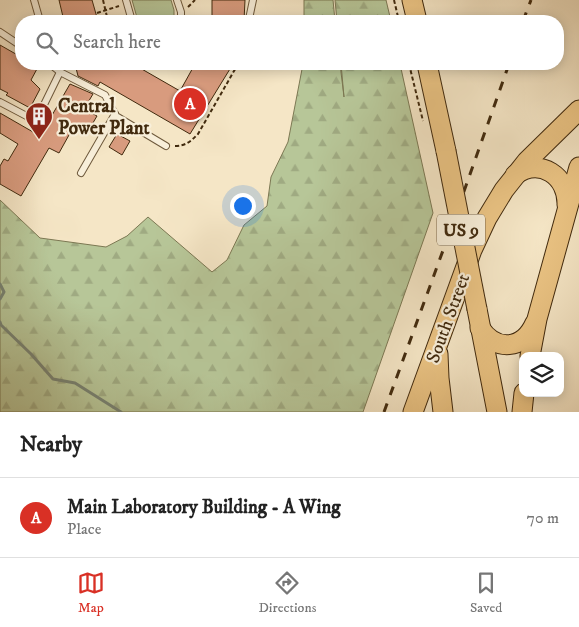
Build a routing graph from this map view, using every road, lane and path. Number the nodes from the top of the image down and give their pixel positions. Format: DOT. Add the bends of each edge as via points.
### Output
graph roads {
  1 [pos="34,0"];
  2 [pos="103,0"];
  3 [pos="178,0"];
  4 [pos="254,0"];
  5 [pos="394,0"];
  6 [pos="412,0"];
  7 [pos="127,2"];
  8 [pos="105,10"];
  9 [pos="97,13"];
  10 [pos="38,15"];
  11 [pos="106,15"];
  12 [pos="130,15"];
  13 [pos="181,15"];
  14 [pos="250,15"];
  15 [pos="398,15"];
  16 [pos="416,15"];
  17 [pos="0,32"];
  18 [pos="15,42"];
  19 [pos="58,70"];
  20 [pos="235,70"];
  21 [pos="410,70"];
  22 [pos="428,70"];
  23 [pos="60,72"];
  24 [pos="0,102"];
  25 [pos="579,110"];
  26 [pos="115,114"];
  27 [pos="423,121"];
  28 [pos="166,146"];
  29 [pos="579,167"];
  30 [pos="81,173"];
  31 [pos="515,175"];
  32 [pos="567,209"];
  33 [pos="537,319"];
  34 [pos="480,328"];
  35 [pos="439,341"];
  36 [pos="531,352"];
  37 [pos="524,397"];
  38 [pos="496,410"];
  39 [pos="413,412"];
  40 [pos="443,412"];
  41 [pos="522,412"];
  1 -- 10 [label="lane"];
  2 -- 8 [label="path"];
  3 -- 13 [label="lane"];
  4 -- 14 [label="lane"];
  5 -- 15 [label="path"];
  6 -- 16 [label="main road"];
  7 -- 8 [label="path"];
  7 -- 12 [label="lane"];
  8 -- 9 [label="path"];
  8 -- 11 [label="path"];
  17 -- 18 [label="lane"];
  19 -- 23 [label="lane"];
  20 -- 28 [label="path" via="198,134 183,146"];
  21 -- 27 [label="path"];
  22 -- 34 [label="main road, US 9, bridge"];
  23 -- 24 [label="lane" via="36,121"];
  23 -- 26 [label="lane" via="105,95"];
  25 -- 31 [label="main road, South Street" via="538,148"];
  26 -- 28 [label="lane"];
  26 -- 30 [label="lane"];
  29 -- 32 [label="main road"];
  31 -- 32 [label="main road" via="531,167 550,172 563,184"];
  31 -- 35 [label="main road, South Street" via="479,233"];
  32 -- 33 [label="main road"];
  33 -- 34 [label="main road" via="526,338 511,344 494,342"];
  33 -- 36 [label="main road"];
  34 -- 38 [label="main road, US 9"];
  35 -- 39 [label="main road, South Street"];
  35 -- 40 [label="main road" via="438,378"];
  37 -- 41 [label="main road"];
}
